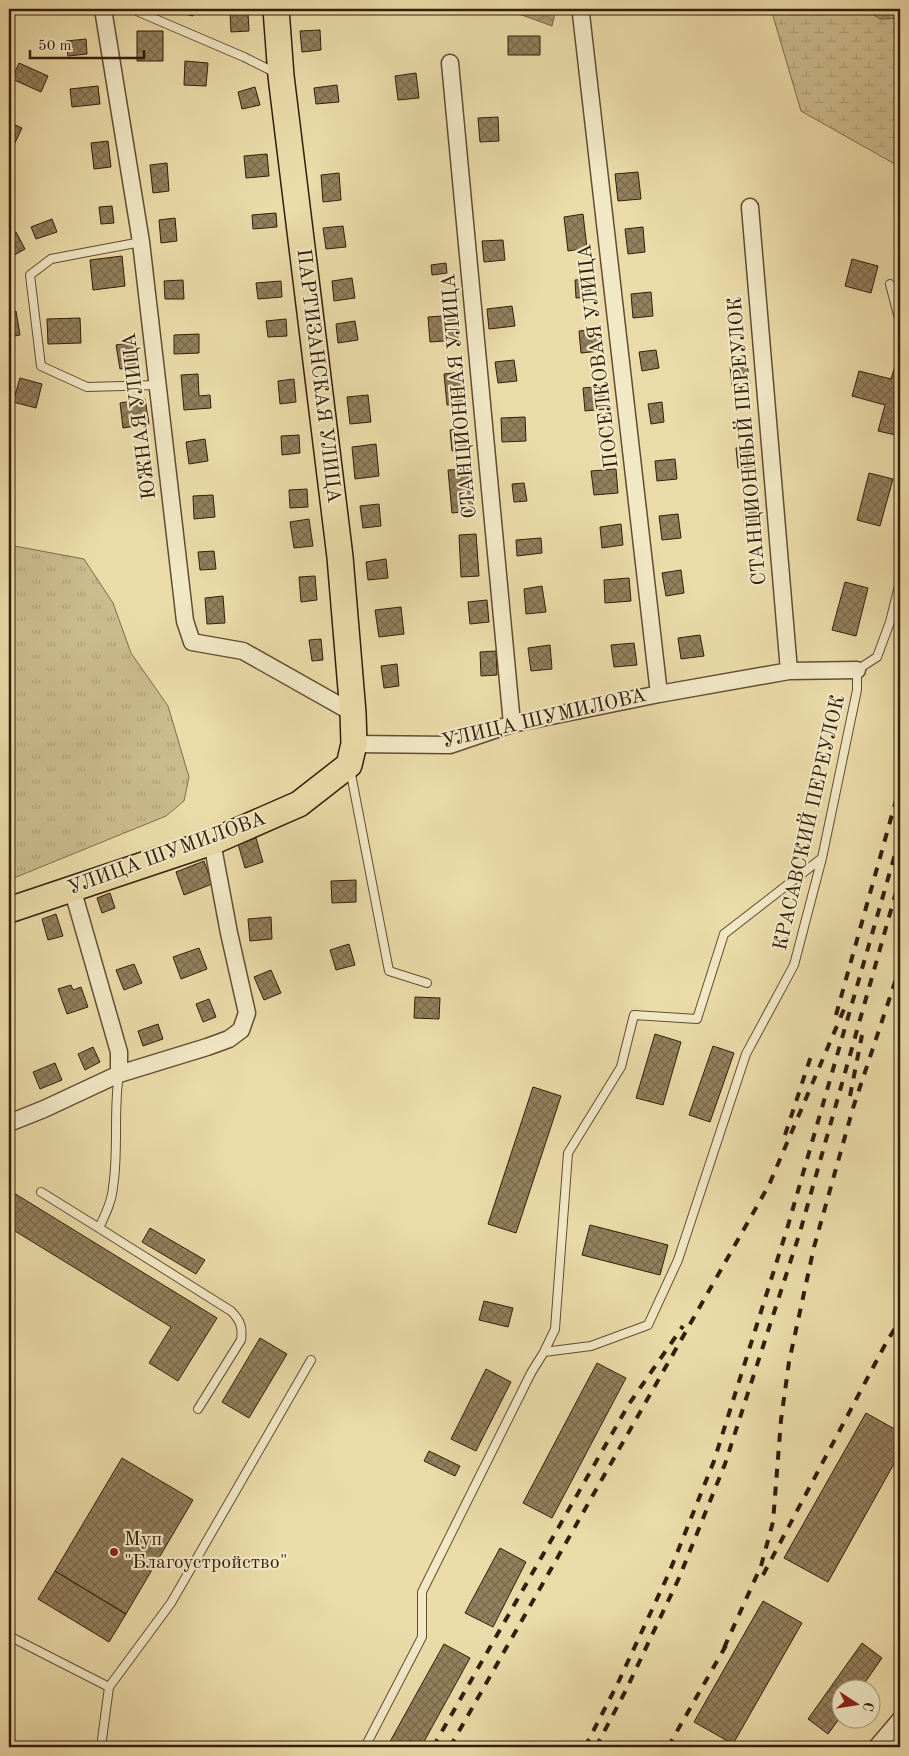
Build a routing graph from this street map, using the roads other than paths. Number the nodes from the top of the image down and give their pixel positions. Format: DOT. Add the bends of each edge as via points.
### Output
graph roads {
  1 [pos="103,9"];
  2 [pos="132,9"];
  3 [pos="276,9"];
  4 [pos="581,14"];
  5 [pos="450,63"];
  6 [pos="281,76"];
  7 [pos="750,207"];
  8 [pos="141,242"];
  9 [pos="890,284"];
  10 [pos="900,317"];
  11 [pos="158,385"];
  12 [pos="900,582"];
  13 [pos="857,670"];
  14 [pos="789,671"];
  15 [pos="659,694"];
  16 [pos="354,713"];
  17 [pos="512,724"];
  18 [pos="352,754"];
  19 [pos="212,842"];
  20 [pos="822,858"];
  21 [pos="72,888"];
  22 [pos="9,910"];
  23 [pos="427,983"];
  24 [pos="119,1074"];
  25 [pos="9,1123"];
  26 [pos="41,1192"];
  27 [pos="99,1228"];
  28 [pos="544,1352"];
  29 [pos="311,1360"];
  30 [pos="198,1409"];
  31 [pos="9,1636"];
  32 [pos="109,1687"];
  33 [pos="900,1720"];
  34 [pos="101,1747"];
  35 [pos="365,1747"];
  36 [pos="877,1747"];
  1 -- 8 [label="street, ЮЖНАЯ УЛИЦА"];
  2 -- 6 [label="lane"];
  3 -- 6 [label="main road, ПАРТИЗАНСКАЯ УЛИЦА"];
  4 -- 15 [label="street, ПОСЕЛКОВАЯ УЛИЦА"];
  5 -- 17 [label="street, СТАНЦИОННАЯ УЛИЦА"];
  6 -- 16 [label="main road, ПАРТИЗАНСКАЯ УЛИЦА" via="340,557"];
  7 -- 14 [label="street, СТАНЦИОННЫЙ ПЕРЕУЛОК"];
  8 -- 11 [label="street, ЮЖНАЯ УЛИЦА"];
  8 -- 11 [label="lane" via="51,259 30,275 41,366 87,387"];
  9 -- 10 [label="lane"];
  11 -- 16 [label="street, ЮЖНАЯ УЛИЦА" via="185,621 192,642 243,651"];
  12 -- 13 [label="lane, КРАСАВСКИЙ ПЕРЕУЛОК" via="877,657"];
  13 -- 14 [label="street, УЛИЦА ШУМИЛОВА"];
  13 -- 20 [label="lane, КРАСАВСКИЙ ПЕРЕУЛОК" via="857,690"];
  14 -- 15 [label="street, УЛИЦА ШУМИЛОВА"];
  15 -- 17 [label="street, УЛИЦА ШУМИЛОВА"];
  16 -- 18 [label="main road, ПАРТИЗАНСКАЯ УЛИЦА"];
  17 -- 18 [label="street, УЛИЦА ШУМИЛОВА" via="450,745"];
  18 -- 19 [label="main road, УЛИЦА ШУМИЛОВА" via="299,804"];
  18 -- 23 [label="lane" via="389,971"];
  19 -- 21 [label="main road, УЛИЦА ШУМИЛОВА"];
  19 -- 24 [label="street" via="247,1013 241,1030 229,1039 208,1047"];
  20 -- 28 [label="lane, КРАСАВСКИЙ ПЕРЕУЛОК" via="794,965 746,1054 678,1260 648,1325 591,1346"];
  20 -- 28 [label="lane" via="724,934 697,1019 634,1015 621,1067 568,1153 555,1329"];
  21 -- 22 [label="main road, УЛИЦА ШУМИЛОВА"];
  21 -- 24 [label="street" via="119,1052"];
  24 -- 25 [label="street"];
  24 -- 27 [label="lane" via="113,1189"];
  26 -- 27 [label="lane"];
  27 -- 30 [label="lane" via="239,1318 243,1329 241,1340"];
  28 -- 35 [label="lane" via="422,1592 422,1637"];
  29 -- 32 [label="lane" via="171,1603"];
  31 -- 32 [label="lane"];
  32 -- 34 [label="lane"];
  33 -- 36 [label="street"];
}
